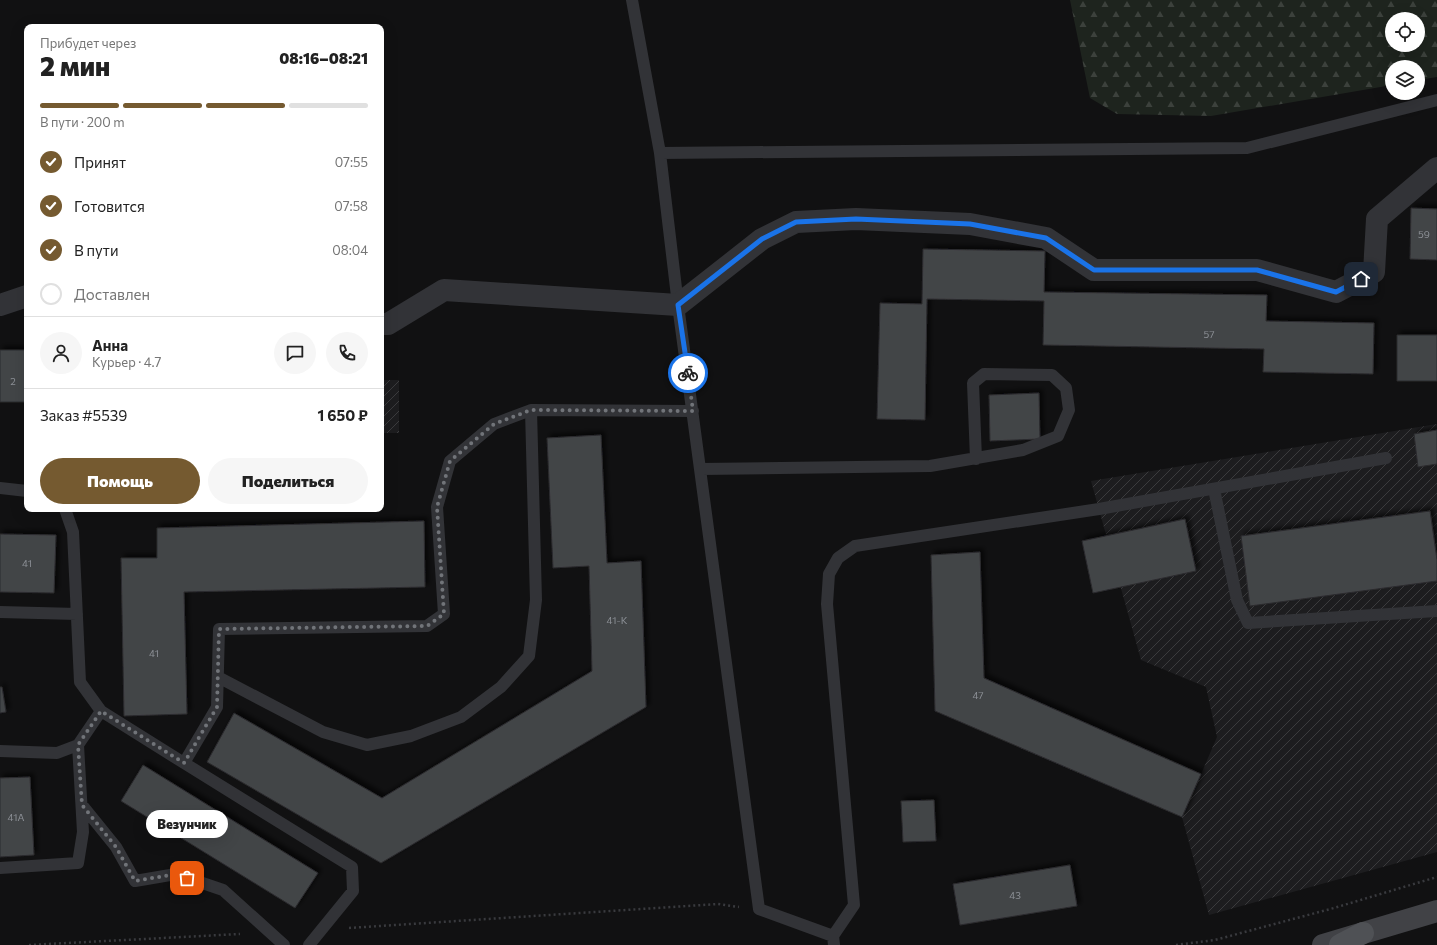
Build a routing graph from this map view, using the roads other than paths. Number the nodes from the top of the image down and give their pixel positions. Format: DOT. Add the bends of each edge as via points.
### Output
graph roads {
  1 [pos="632,0"];
  2 [pos="1437,100"];
  3 [pos="660,153"];
  4 [pos="1437,168"];
  5 [pos="24,297"];
  6 [pos="0,305"];
  7 [pos="678,305"];
  8 [pos="384,324"];
  9 [pos="531,410"];
  10 [pos="693,411"];
  11 [pos="976,458"];
  12 [pos="1386,458"];
  13 [pos="701,469"];
  14 [pos="0,488"];
  15 [pos="1214,489"];
  16 [pos="24,491"];
  17 [pos="66,512"];
  18 [pos="1437,611"];
  19 [pos="0,612"];
  20 [pos="77,614"];
  21 [pos="218,677"];
  22 [pos="101,711"];
  23 [pos="78,745"];
  24 [pos="0,751"];
  25 [pos="184,763"];
  26 [pos="82,805"];
  27 [pos="0,868"];
  28 [pos="1437,911"];
  29 [pos="1363,933"];
  30 [pos="833,941"];
  31 [pos="284,945"];
  32 [pos="309,945"];
  33 [pos="1323,945"];
  34 [pos="1340,945"];
  1 -- 3 [label="lane"];
  2 -- 3 [label="lane" via="1247,148"];
  3 -- 7 [label="lane"];
  4 -- 7 [label="street" via="1377,219 1374,272 1336,292 1257,270 1094,270 1046,238 970,224 856,219 796,222 762,239"];
  5 -- 6 [label="street"];
  7 -- 8 [label="street" via="444,290"];
  7 -- 10 [label="lane"];
  9 -- 10 [label="lane"];
  9 -- 21 [label="lane" via="494,424 450,461 437,507 444,614 427,626 219,629"];
  9 -- 21 [label="lane" via="536,600 529,656 501,687 461,718 411,736 367,745 323,732"];
  10 -- 13 [label="lane"];
  11 -- 11 [label="lane" via="1023,450 1058,436 1069,410 1066,388 1052,375 984,374 973,383"];
  11 -- 13 [label="lane" via="930,466"];
  12 -- 15 [label="lane"];
  13 -- 30 [label="lane" via="759,910"];
  14 -- 16 [label="lane"];
  15 -- 18 [label="lane" via="1238,600 1248,623"];
  15 -- 30 [label="lane" via="855,546 838,558 829,574 827,604 854,905"];
  17 -- 20 [label="lane" via="73,532"];
  19 -- 20 [label="lane"];
  20 -- 22 [label="lane" via="80,682"];
  21 -- 25 [label="lane" via="217,707"];
  22 -- 23 [label="lane"];
  22 -- 25 [label="lane"];
  23 -- 24 [label="lane" via="57,753"];
  23 -- 26 [label="lane"];
  25 -- 32 [label="lane" via="352,867 353,891"];
  26 -- 27 [label="lane" via="83,832 78,863"];
  26 -- 31 [label="lane" via="116,847 135,881 176,874 222,890"];
  28 -- 29 [label="main road"];
  29 -- 33 [label="main road"];
  29 -- 34 [label="main road"];
}
